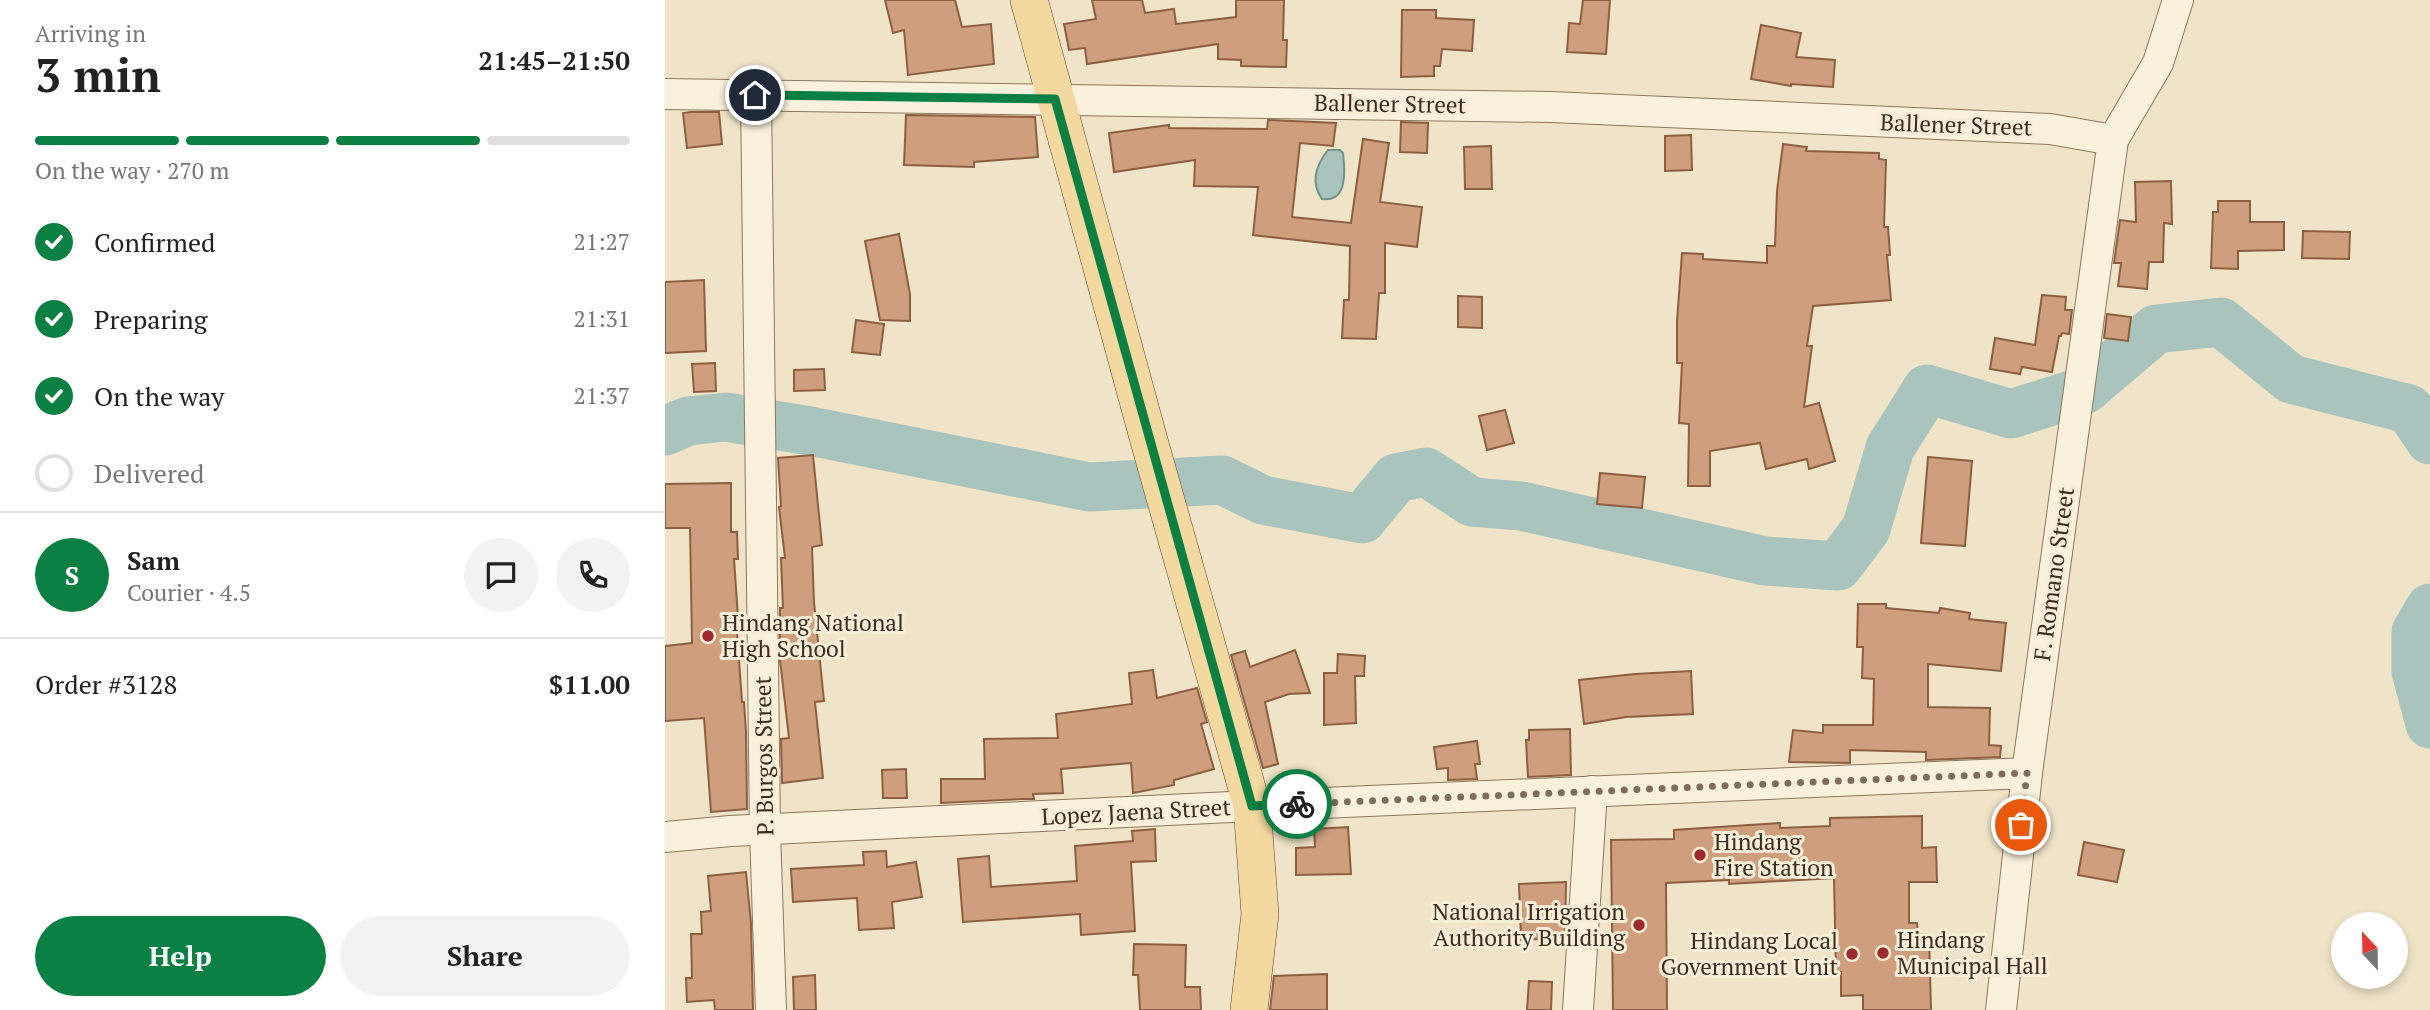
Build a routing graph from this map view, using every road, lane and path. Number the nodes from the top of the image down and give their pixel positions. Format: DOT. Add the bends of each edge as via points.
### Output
graph roads {
  1 [pos="1029,0"];
  2 [pos="2178,0"];
  3 [pos="665,94"];
  4 [pos="755,95"];
  5 [pos="1055,99"];
  6 [pos="2113,140"];
  7 [pos="2027,773"];
  8 [pos="1593,791"];
  9 [pos="1252,806"];
  10 [pos="765,831"];
  11 [pos="665,837"];
  12 [pos="771,1010"];
  13 [pos="1249,1010"];
  14 [pos="1578,1010"];
  15 [pos="2001,1010"];
  1 -- 5 [label="main road"];
  2 -- 6 [label="street" via="2158,63"];
  3 -- 4 [label="street, Ballener Street"];
  4 -- 5 [label="street, Ballener Street"];
  4 -- 10 [label="street, P. Burgos Street"];
  5 -- 6 [label="street, Ballener Street" via="1551,107 2050,129"];
  5 -- 9 [label="main road"];
  6 -- 7 [label="street, F. Romano Street"];
  7 -- 8 [label="street, Lopez Jaena Street"];
  7 -- 15 [label="street, F. Romano Street"];
  8 -- 9 [label="street, Lopez Jaena Street"];
  8 -- 14 [label="street"];
  9 -- 10 [label="street, Lopez Jaena Street"];
  9 -- 13 [label="main road" via="1260,914"];
  10 -- 11 [label="street, Lopez Jaena Street"];
  10 -- 12 [label="street, P. Burgos Street"];
}
